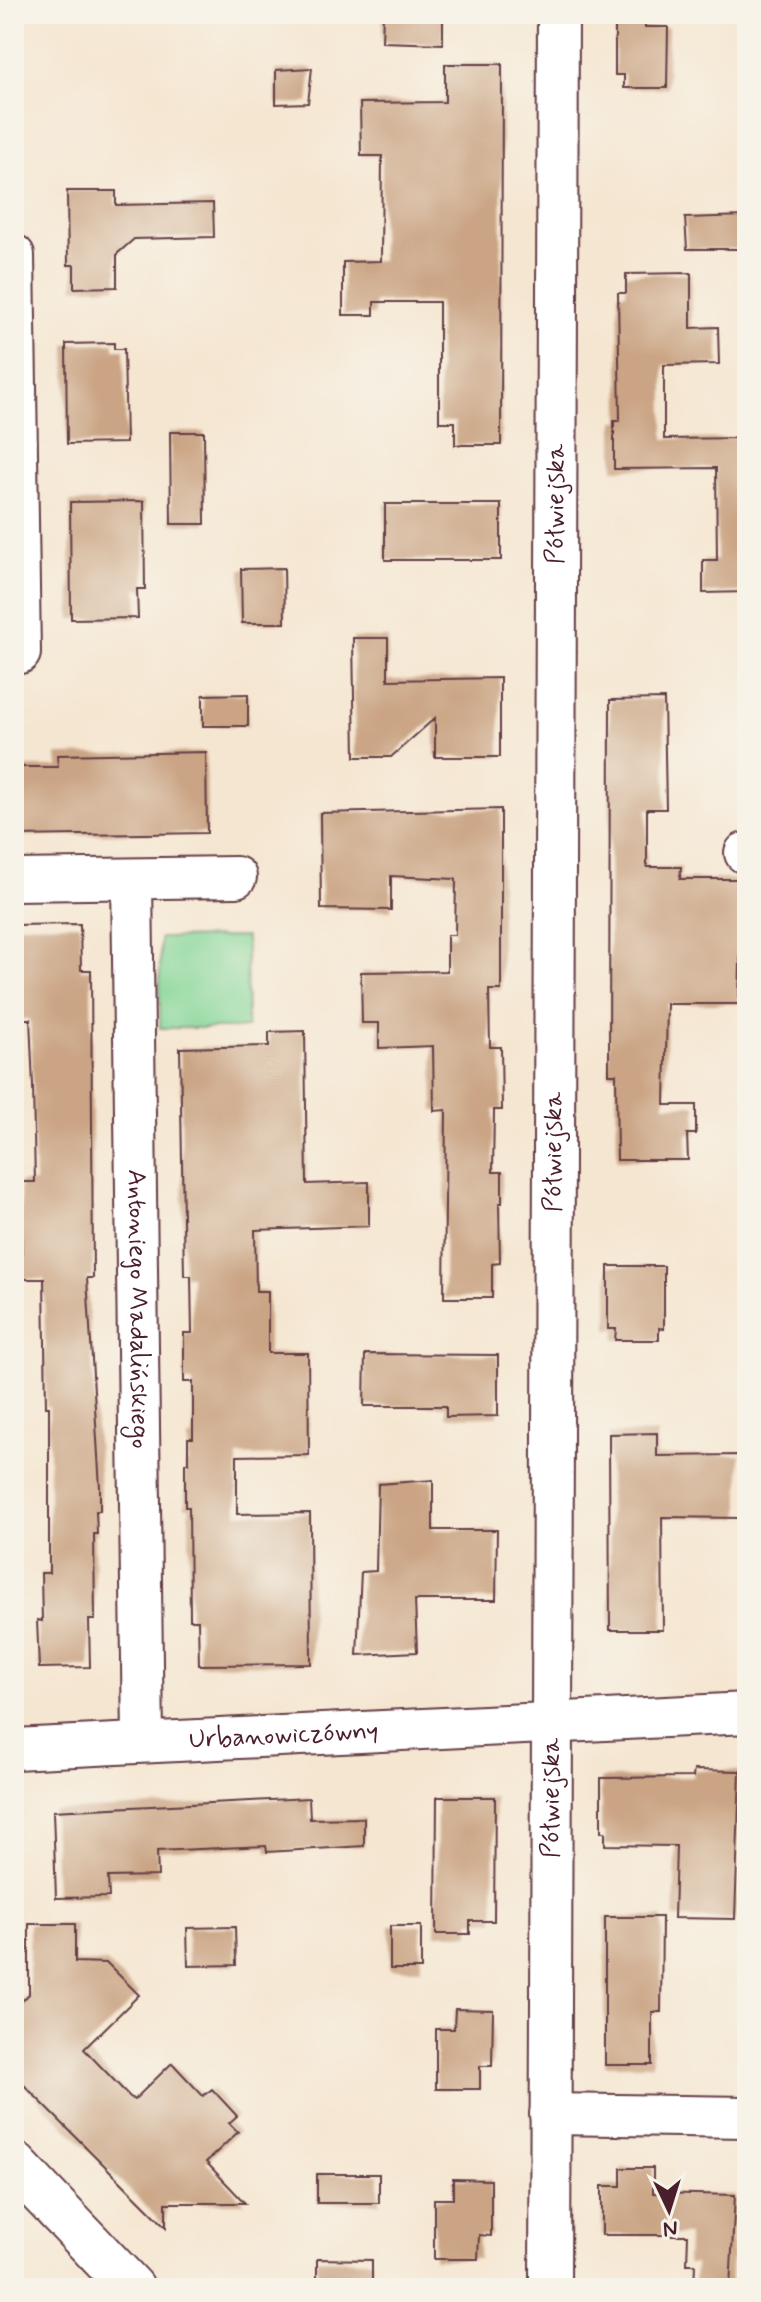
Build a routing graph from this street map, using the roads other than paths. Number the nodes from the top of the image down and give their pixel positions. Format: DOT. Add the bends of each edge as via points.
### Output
graph roads {
  1 [pos="558,14"];
  2 [pos="14,255"];
  3 [pos="20,637"];
  4 [pos="236,877"];
  5 [pos="132,879"];
  6 [pos="14,880"];
  7 [pos="747,1713"];
  8 [pos="554,1723"];
  9 [pos="143,1740"];
  10 [pos="14,1749"];
  11 [pos="550,2114"];
  12 [pos="747,2117"];
  13 [pos="14,2164"];
  14 [pos="132,2288"];
  15 [pos="550,2288"];
  1 -- 8 [label="street, Półwiejska"];
  2 -- 3 [label="street"];
  4 -- 5 [label="street"];
  5 -- 6 [label="street"];
  5 -- 9 [label="street, Antoniego Madalińskiego"];
  7 -- 8 [label="street, Urbanowiczówny"];
  8 -- 9 [label="street, Urbanowiczówny"];
  8 -- 11 [label="street, Półwiejska"];
  9 -- 10 [label="street, Urbanowiczówny"];
  11 -- 12 [label="street"];
  11 -- 15 [label="street, Półwiejska"];
  13 -- 14 [label="street"];
}
